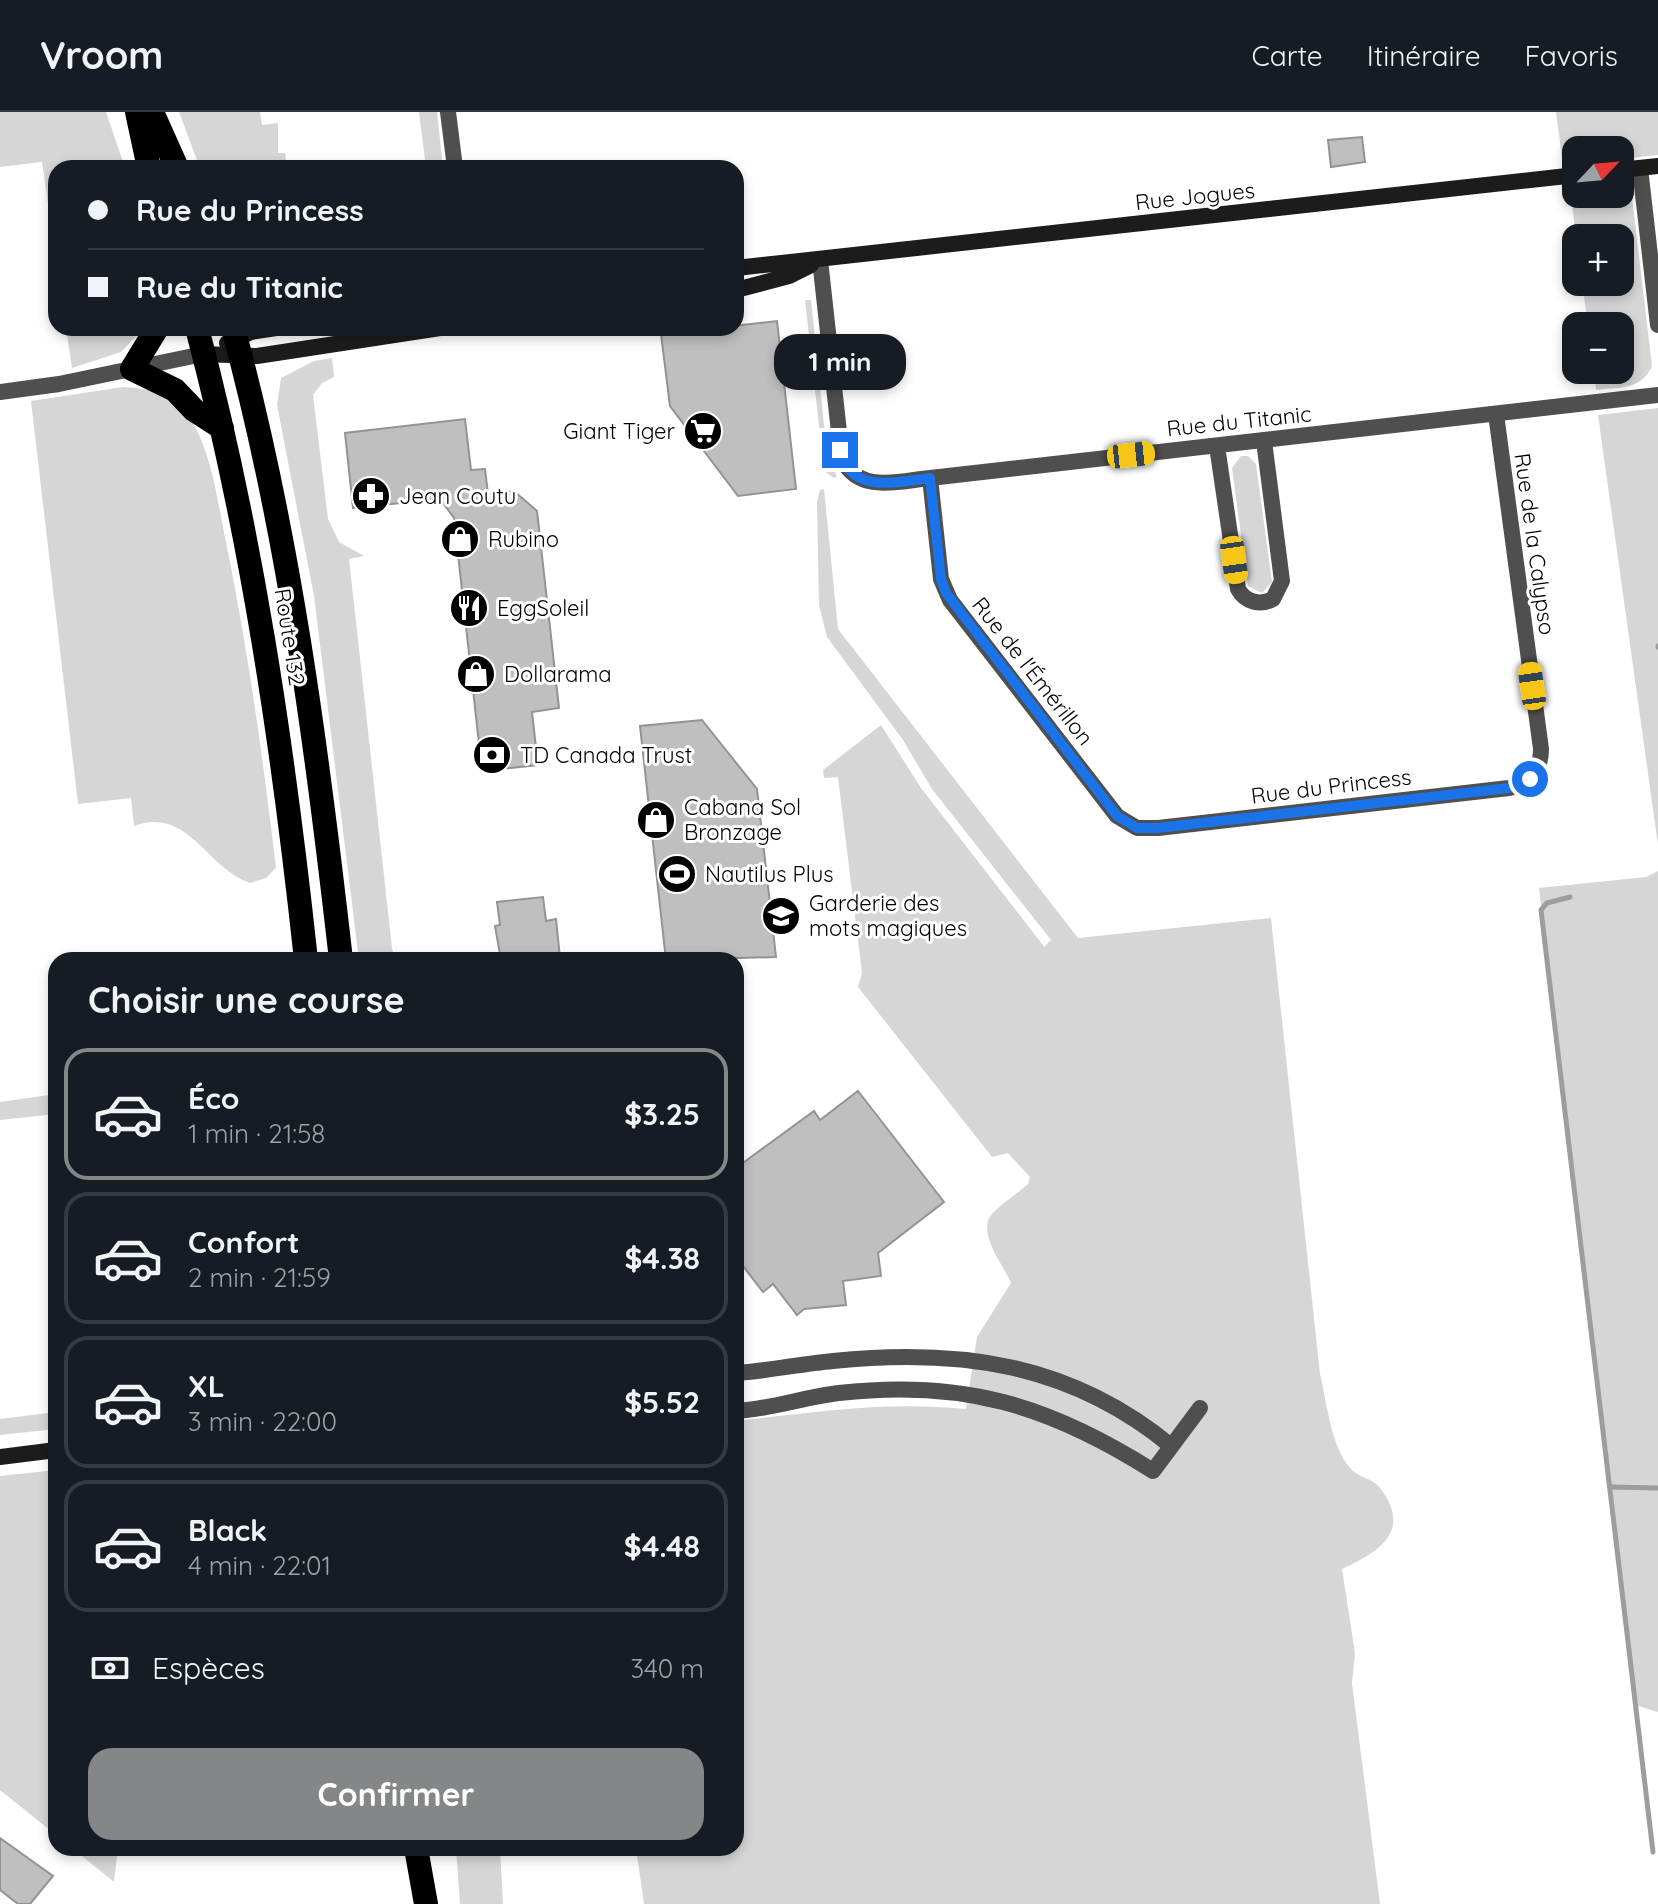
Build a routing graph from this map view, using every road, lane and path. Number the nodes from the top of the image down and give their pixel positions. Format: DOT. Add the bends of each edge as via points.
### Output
graph roads {
  1 [pos="137,112"];
  2 [pos="152,112"];
  3 [pos="448,112"];
  4 [pos="147,160"];
  5 [pos="173,160"];
  6 [pos="454,160"];
  7 [pos="1658,166"];
  8 [pos="1640,168"];
  9 [pos="1634,169"];
  10 [pos="1562,177"];
  11 [pos="820,260"];
  12 [pos="744,267"];
  13 [pos="744,288"];
  14 [pos="1658,325"];
  15 [pos="152,336"];
  16 [pos="199,336"];
  17 [pos="388,336"];
  18 [pos="236,341"];
  19 [pos="203,354"];
  20 [pos="132,369"];
  21 [pos="0,392"];
  22 [pos="1658,395"];
  23 [pos="1496,414"];
  24 [pos="222,428"];
  25 [pos="1264,441"];
  26 [pos="1217,446"];
  27 [pos="930,478"];
  28 [pos="1534,774"];
  29 [pos="1129,825"];
  30 [pos="305,952"];
  31 [pos="340,952"];
  32 [pos="744,1372"];
  33 [pos="1200,1408"];
  34 [pos="744,1410"];
  35 [pos="1171,1446"];
  36 [pos="48,1451"];
  37 [pos="0,1457"];
  38 [pos="417,1856"];
  39 [pos="424,1856"];
  40 [pos="425,1901"];
  1 -- 4 [label="highway"];
  2 -- 5 [label="highway"];
  3 -- 6 [label="street"];
  7 -- 8 [label="street"];
  8 -- 9 [label="street"];
  8 -- 14 [label="street"];
  10 -- 11 [label="street, Rue Jogues"];
  11 -- 12 [label="street, Rue Jogues"];
  11 -- 13 [label="street, Rue Jogues" via="789,276"];
  11 -- 27 [label="street, Rue du Titanic" via="845,466 867,482"];
  15 -- 20 [label="highway"];
  16 -- 19 [label="highway, Route 132"];
  17 -- 18 [label="street" via="257,356"];
  18 -- 19 [label="street"];
  18 -- 31 [label="highway, Route 132" via="302,660"];
  19 -- 20 [label="street"];
  19 -- 24 [label="highway, Route 132"];
  20 -- 21 [label="street"];
  20 -- 24 [label="highway" via="175,390"];
  22 -- 23 [label="street, Rue du Titanic"];
  23 -- 25 [label="street, Rue du Titanic"];
  23 -- 28 [label="street, Rue de la Calypso" via="1541,749"];
  24 -- 30 [label="highway, Route 132" via="265,641"];
  25 -- 26 [label="street, Rue du Titanic"];
  25 -- 26 [label="street" via="1282,581 1273,599 1260,602 1246,599 1238,589"];
  26 -- 27 [label="street, Rue du Titanic"];
  27 -- 29 [label="street, Rue de l'Émérillon" via="946,593"];
  28 -- 29 [label="street, Rue du Princess" via="1509,788 1158,828"];
  32 -- 35 [label="street" via="834,1361 978,1359 1092,1395"];
  33 -- 35 [label="street"];
  34 -- 35 [label="street" via="837,1393 945,1389 1039,1410 1104,1440 1153,1471"];
  36 -- 37 [label="street"];
  38 -- 40 [label="highway"];
  39 -- 40 [label="highway"];
}
